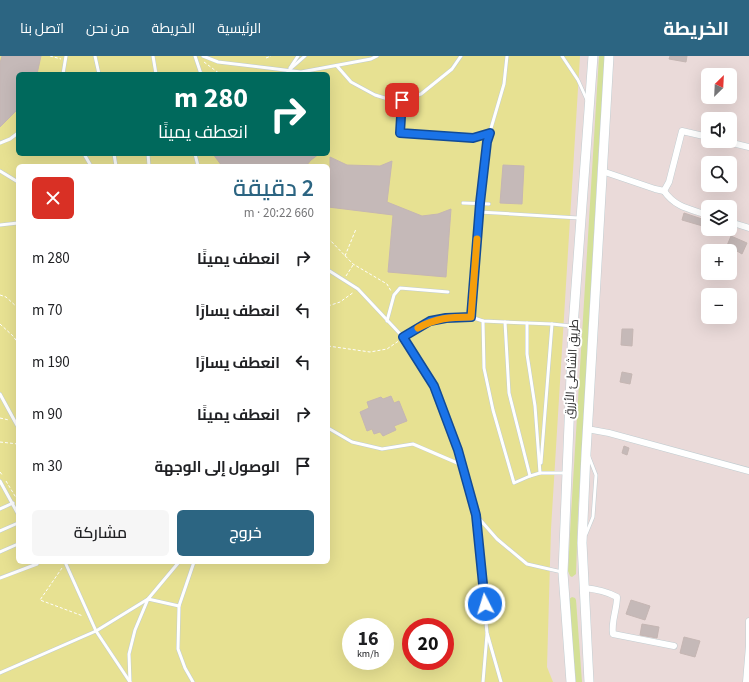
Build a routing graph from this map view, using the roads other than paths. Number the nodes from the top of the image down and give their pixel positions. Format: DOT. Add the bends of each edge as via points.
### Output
graph roads {
  1 [pos="95,56"];
  2 [pos="153,56"];
  3 [pos="195,56"];
  4 [pos="298,56"];
  5 [pos="305,56"];
  6 [pos="377,56"];
  7 [pos="461,56"];
  8 [pos="507,56"];
  9 [pos="562,56"];
  10 [pos="593,56"];
  11 [pos="610,56"];
  12 [pos="66,58"];
  13 [pos="202,58"];
  14 [pos="337,66"];
  15 [pos="288,71"];
  16 [pos="63,72"];
  17 [pos="99,72"];
  18 [pos="156,72"];
  19 [pos="201,72"];
  20 [pos="402,100"];
  21 [pos="589,105"];
  22 [pos="490,133"];
  23 [pos="16,134"];
  24 [pos="701,135"];
  25 [pos="0,143"];
  26 [pos="737,144"];
  27 [pos="749,147"];
  28 [pos="0,171"];
  29 [pos="602,171"];
  30 [pos="16,181"];
  31 [pos="664,191"];
  32 [pos="463,202"];
  33 [pos="480,203"];
  34 [pos="489,204"];
  35 [pos="480,212"];
  36 [pos="701,213"];
  37 [pos="581,218"];
  38 [pos="16,223"];
  39 [pos="737,224"];
  40 [pos="0,225"];
  41 [pos="749,228"];
  42 [pos="330,271"];
  43 [pos="448,292"];
  44 [pos="471,317"];
  45 [pos="388,321"];
  46 [pos="483,321"];
  47 [pos="505,322"];
  48 [pos="527,323"];
  49 [pos="552,324"];
  50 [pos="573,327"];
  51 [pos="403,337"];
  52 [pos="0,394"];
  53 [pos="16,423"];
  54 [pos="330,429"];
  55 [pos="587,429"];
  56 [pos="462,465"];
  57 [pos="749,471"];
  58 [pos="540,473"];
  59 [pos="567,473"];
  60 [pos="530,476"];
  61 [pos="0,482"];
  62 [pos="1,486"];
  63 [pos="13,503"];
  64 [pos="0,509"];
  65 [pos="16,510"];
  66 [pos="476,515"];
  67 [pos="16,524"];
  68 [pos="0,530"];
  69 [pos="16,545"];
  70 [pos="0,552"];
  71 [pos="37,564"];
  72 [pos="67,564"];
  73 [pos="177,564"];
  74 [pos="193,564"];
  75 [pos="563,573"];
  76 [pos="0,578"];
  77 [pos="584,588"];
  78 [pos="148,599"];
  79 [pos="179,606"];
  80 [pos="749,621"];
  81 [pos="96,631"];
  82 [pos="487,633"];
  83 [pos="674,646"];
  84 [pos="0,673"];
  85 [pos="130,682"];
  86 [pos="193,682"];
  87 [pos="483,682"];
  88 [pos="502,682"];
  89 [pos="571,682"];
  90 [pos="590,682"];
  91 [pos="746,682"];
  1 -- 17 [label="lane"];
  2 -- 18 [label="lane"];
  3 -- 19 [label="lane"];
  4 -- 15 [label="lane"];
  5 -- 15 [label="lane"];
  6 -- 14 [label="lane"];
  7 -- 20 [label="lane" via="452,69 421,94"];
  8 -- 22 [label="lane" via="504,84"];
  9 -- 21 [label="lane" via="578,80"];
  10 -- 21 [label="main road, طريق الشاطئ الأزرق"];
  11 -- 29 [label="main road, طريق الشاطئ الأزرق"];
  12 -- 16 [label="lane"];
  13 -- 15 [label="lane"];
  14 -- 15 [label="lane" via="301,72"];
  14 -- 20 [label="lane" via="351,82 375,95"];
  20 -- 22 [label="lane" via="400,133 473,138"];
  21 -- 37 [label="main road, طريق الشاطئ الأزرق"];
  22 -- 33 [label="lane"];
  23 -- 25 [label="lane"];
  24 -- 31 [label="street" via="682,131 669,182"];
  26 -- 27 [label="street"];
  28 -- 30 [label="lane"];
  29 -- 31 [label="street"];
  29 -- 55 [label="main road, طريق الشاطئ الأزرق"];
  31 -- 36 [label="street" via="671,200 681,206"];
  32 -- 33 [label="lane"];
  33 -- 34 [label="lane"];
  33 -- 35 [label="lane"];
  35 -- 37 [label="lane"];
  35 -- 44 [label="lane"];
  37 -- 50 [label="main road, طريق الشاطئ الأزرق"];
  38 -- 40 [label="lane"];
  39 -- 41 [label="street"];
  42 -- 45 [label="lane" via="358,290"];
  43 -- 45 [label="lane" via="400,288 394,295"];
  44 -- 46 [label="lane"];
  44 -- 51 [label="lane" via="430,321"];
  45 -- 51 [label="lane"];
  46 -- 47 [label="lane"];
  46 -- 60 [label="lane" via="484,368 514,483"];
  47 -- 48 [label="lane"];
  47 -- 60 [label="lane" via="509,393"];
  48 -- 49 [label="lane"];
  48 -- 58 [label="lane" via="527,354 535,406"];
  49 -- 50 [label="lane"];
  49 -- 58 [label="lane"];
  50 -- 59 [label="main road, طريق الشاطئ الأزرق"];
  51 -- 56 [label="lane" via="434,386"];
  52 -- 53 [label="lane"];
  54 -- 56 [label="lane" via="352,442 382,449 413,444"];
  55 -- 57 [label="street"];
  55 -- 77 [label="main road, طريق الشاطئ الأزرق" via="582,543"];
  56 -- 66 [label="lane"];
  58 -- 59 [label="lane"];
  58 -- 60 [label="lane"];
  59 -- 75 [label="main road, طريق الشاطئ الأزرق"];
  61 -- 62 [label="lane"];
  62 -- 63 [label="lane"];
  63 -- 64 [label="lane"];
  63 -- 65 [label="lane"];
  66 -- 75 [label="lane" via="497,539 527,564"];
  66 -- 82 [label="lane"];
  67 -- 68 [label="lane"];
  69 -- 70 [label="lane"];
  71 -- 76 [label="lane"];
  72 -- 81 [label="lane"];
  73 -- 78 [label="lane"];
  74 -- 79 [label="lane"];
  75 -- 89 [label="main road, طريق الشاطئ الأزرق"];
  77 -- 83 [label="street" via="597,589 617,597 613,634"];
  77 -- 90 [label="main road, طريق الشاطئ الأزرق"];
  78 -- 79 [label="lane"];
  78 -- 81 [label="lane"];
  78 -- 85 [label="lane" via="135,630 129,654"];
  79 -- 86 [label="lane" via="178,650"];
  80 -- 91 [label="street"];
  81 -- 84 [label="lane"];
  81 -- 85 [label="lane"];
  82 -- 87 [label="lane"];
  82 -- 88 [label="lane"];
}
